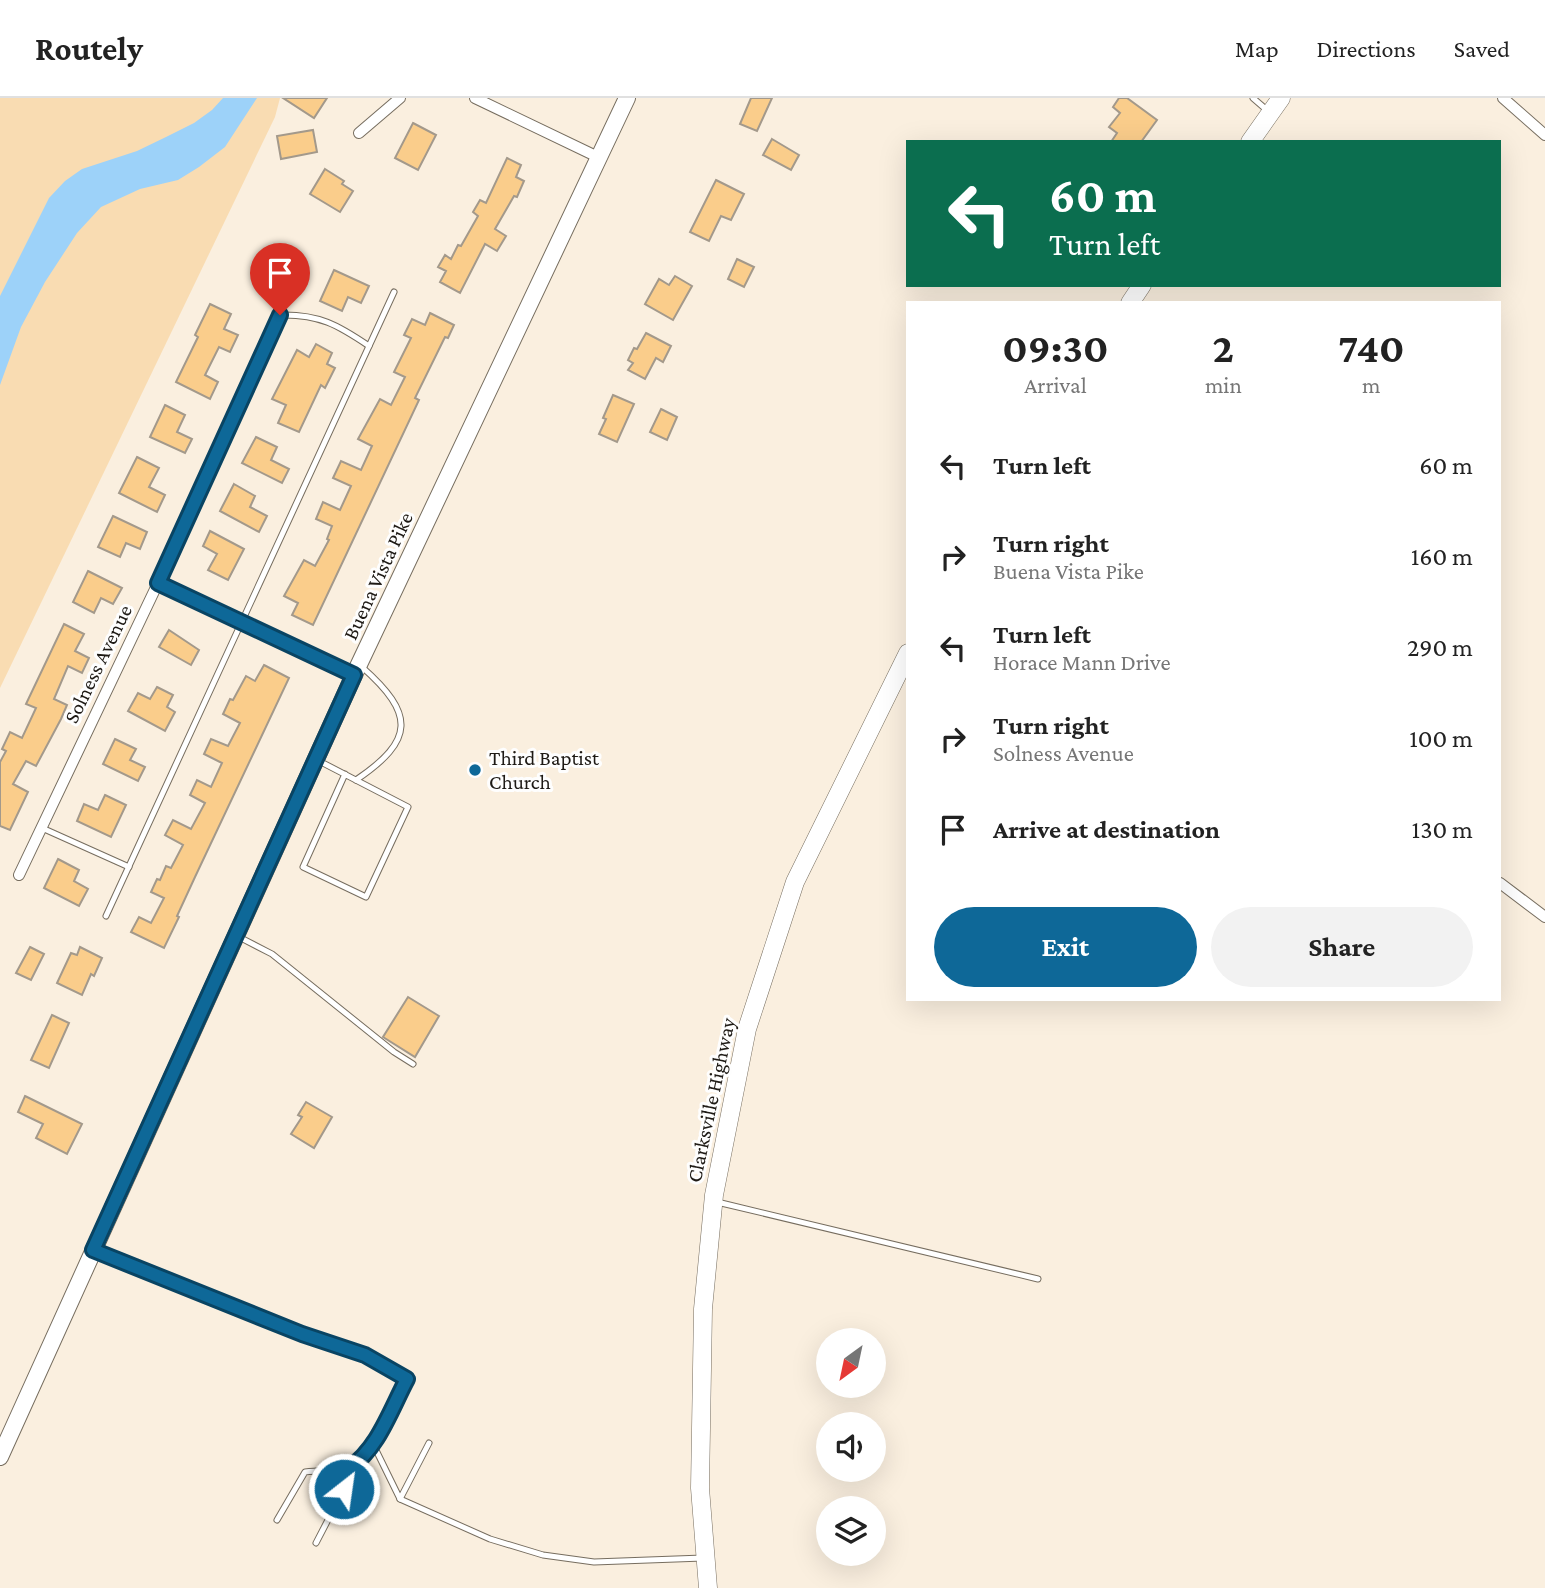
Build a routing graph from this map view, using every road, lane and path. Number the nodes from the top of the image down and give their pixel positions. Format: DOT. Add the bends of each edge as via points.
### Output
graph roads {
  1 [pos="400,98"];
  2 [pos="475,98"];
  3 [pos="627,98"];
  4 [pos="1253,98"];
  5 [pos="1281,98"];
  6 [pos="1503,98"];
  7 [pos="1270,113"];
  8 [pos="359,134"];
  9 [pos="1545,135"];
  10 [pos="1251,140"];
  11 [pos="600,158"];
  12 [pos="394,292"];
  13 [pos="280,315"];
  14 [pos="369,346"];
  15 [pos="158,583"];
  16 [pos="241,622"];
  17 [pos="906,657"];
  18 [pos="357,670"];
  19 [pos="316,760"];
  20 [pos="345,774"];
  21 [pos="356,780"];
  22 [pos="42,828"];
  23 [pos="129,867"];
  24 [pos="19,875"];
  25 [pos="1501,884"];
  26 [pos="106,916"];
  27 [pos="1545,917"];
  28 [pos="236,935"];
  29 [pos="413,1064"];
  30 [pos="714,1202"];
  31 [pos="93,1250"];
  32 [pos="1038,1279"];
  33 [pos="429,1443"];
  34 [pos="373,1444"];
  35 [pos="0,1457"];
  36 [pos="349,1468"];
  37 [pos="400,1499"];
  38 [pos="277,1520"];
  39 [pos="316,1543"];
  40 [pos="706,1558"];
  41 [pos="708,1588"];
  1 -- 8 [label="street"];
  2 -- 11 [label="street"];
  3 -- 11 [label="main road, Buena Vista Pike"];
  4 -- 7 [label="lane"];
  5 -- 7 [label="main road"];
  6 -- 9 [label="street"];
  7 -- 10 [label="main road"];
  11 -- 18 [label="main road, Buena Vista Pike"];
  12 -- 14 [label="lane"];
  13 -- 14 [label="lane" via="314,316"];
  13 -- 15 [label="street, Solness Avenue"];
  14 -- 16 [label="lane"];
  15 -- 16 [label="street"];
  15 -- 22 [label="street, Solness Avenue"];
  16 -- 18 [label="street"];
  16 -- 23 [label="lane"];
  17 -- 30 [label="main road, Clarksville Highway" via="794,882 747,1029"];
  18 -- 19 [label="main road, Buena Vista Pike"];
  18 -- 21 [label="lane" via="379,682 394,700 402,727 394,748"];
  19 -- 20 [label="lane"];
  19 -- 28 [label="main road, Buena Vista Pike"];
  20 -- 21 [label="lane"];
  20 -- 21 [label="lane" via="303,867 366,897 408,807"];
  22 -- 23 [label="lane"];
  22 -- 24 [label="street, Solness Avenue"];
  23 -- 26 [label="lane"];
  25 -- 27 [label="street"];
  28 -- 29 [label="lane" via="272,954"];
  28 -- 31 [label="main road, Buena Vista Pike"];
  30 -- 32 [label="lane"];
  30 -- 40 [label="main road, Clarksville Highway" via="703,1309 700,1488"];
  31 -- 34 [label="lane" via="365,1355 407,1379"];
  31 -- 35 [label="main road, Buena Vista Pike"];
  33 -- 37 [label="lane"];
  34 -- 36 [label="lane"];
  34 -- 37 [label="lane"];
  36 -- 38 [label="lane" via="305,1472"];
  36 -- 39 [label="lane" via="344,1489"];
  37 -- 40 [label="lane" via="491,1539 543,1555 594,1562"];
  40 -- 41 [label="main road, Clarksville Highway"];
}
